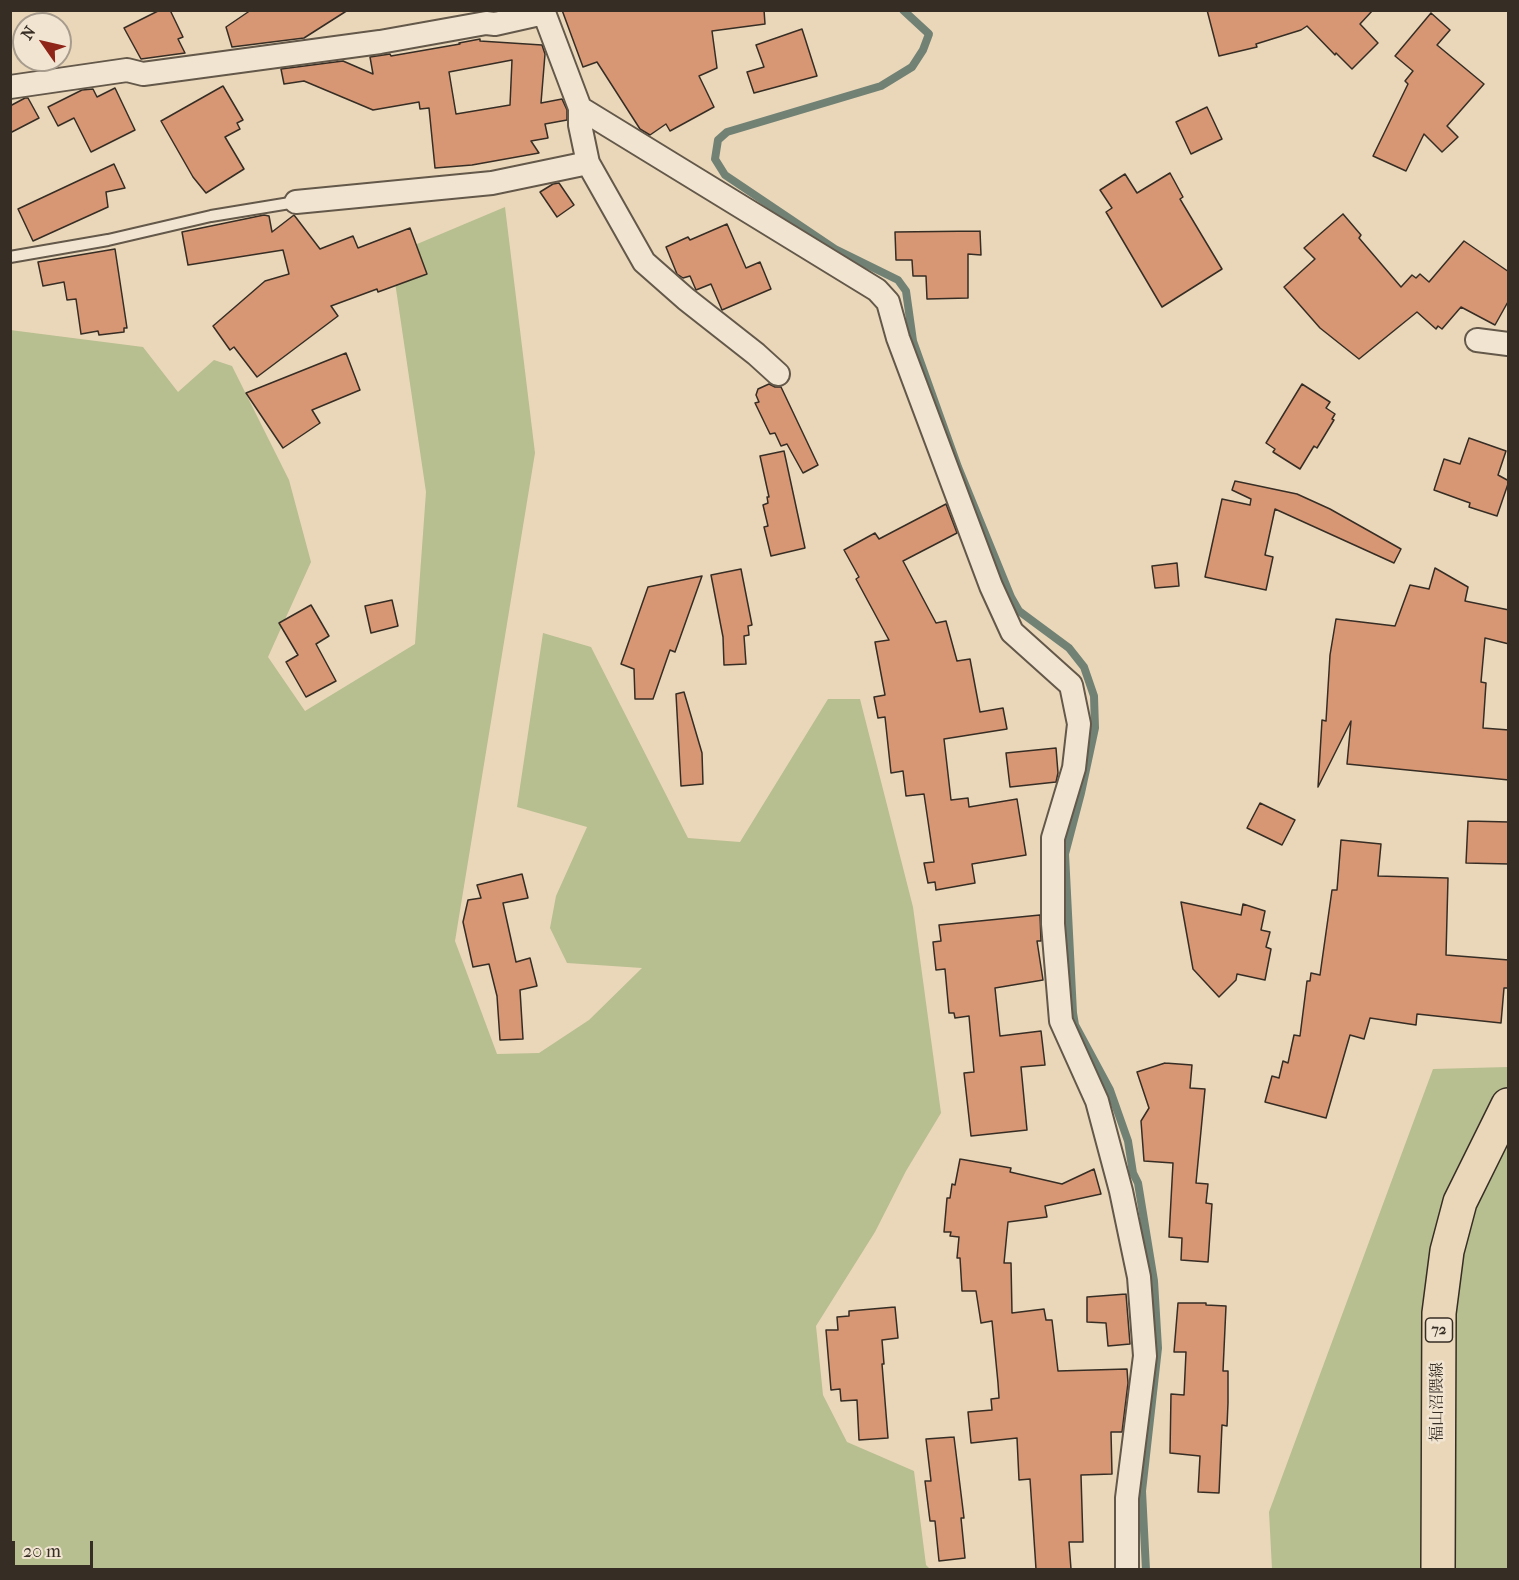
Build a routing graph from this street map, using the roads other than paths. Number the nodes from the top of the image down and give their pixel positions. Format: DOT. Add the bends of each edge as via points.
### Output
graph roads {
  1 [pos="544,12"];
  2 [pos="10,87"];
  3 [pos="580,108"];
  4 [pos="588,163"];
  5 [pos="296,202"];
  6 [pos="10,257"];
  7 [pos="1477,340"];
  8 [pos="1509,344"];
  9 [pos="778,374"];
  10 [pos="1509,1105"];
  11 [pos="1127,1569"];
  12 [pos="1438,1569"];
  1 -- 2 [label="street" via="380,42 143,74 127,70"];
  1 -- 3 [label="street"];
  3 -- 4 [label="street"];
  3 -- 11 [label="street" via="877,290 888,302 979,554 1012,632 1071,685 1079,724 1074,768 1053,838 1053,924 1061,1021 1097,1101 1139,1277 1145,1356 1127,1498"];
  4 -- 5 [label="street" via="492,183"];
  4 -- 9 [label="street" via="644,262"];
  5 -- 6 [label="lane"];
  7 -- 8 [label="street"];
  10 -- 12 [label="main road, 福山沼隈線 / 72" via="1460,1202 1447,1251 1439,1313"];
}
